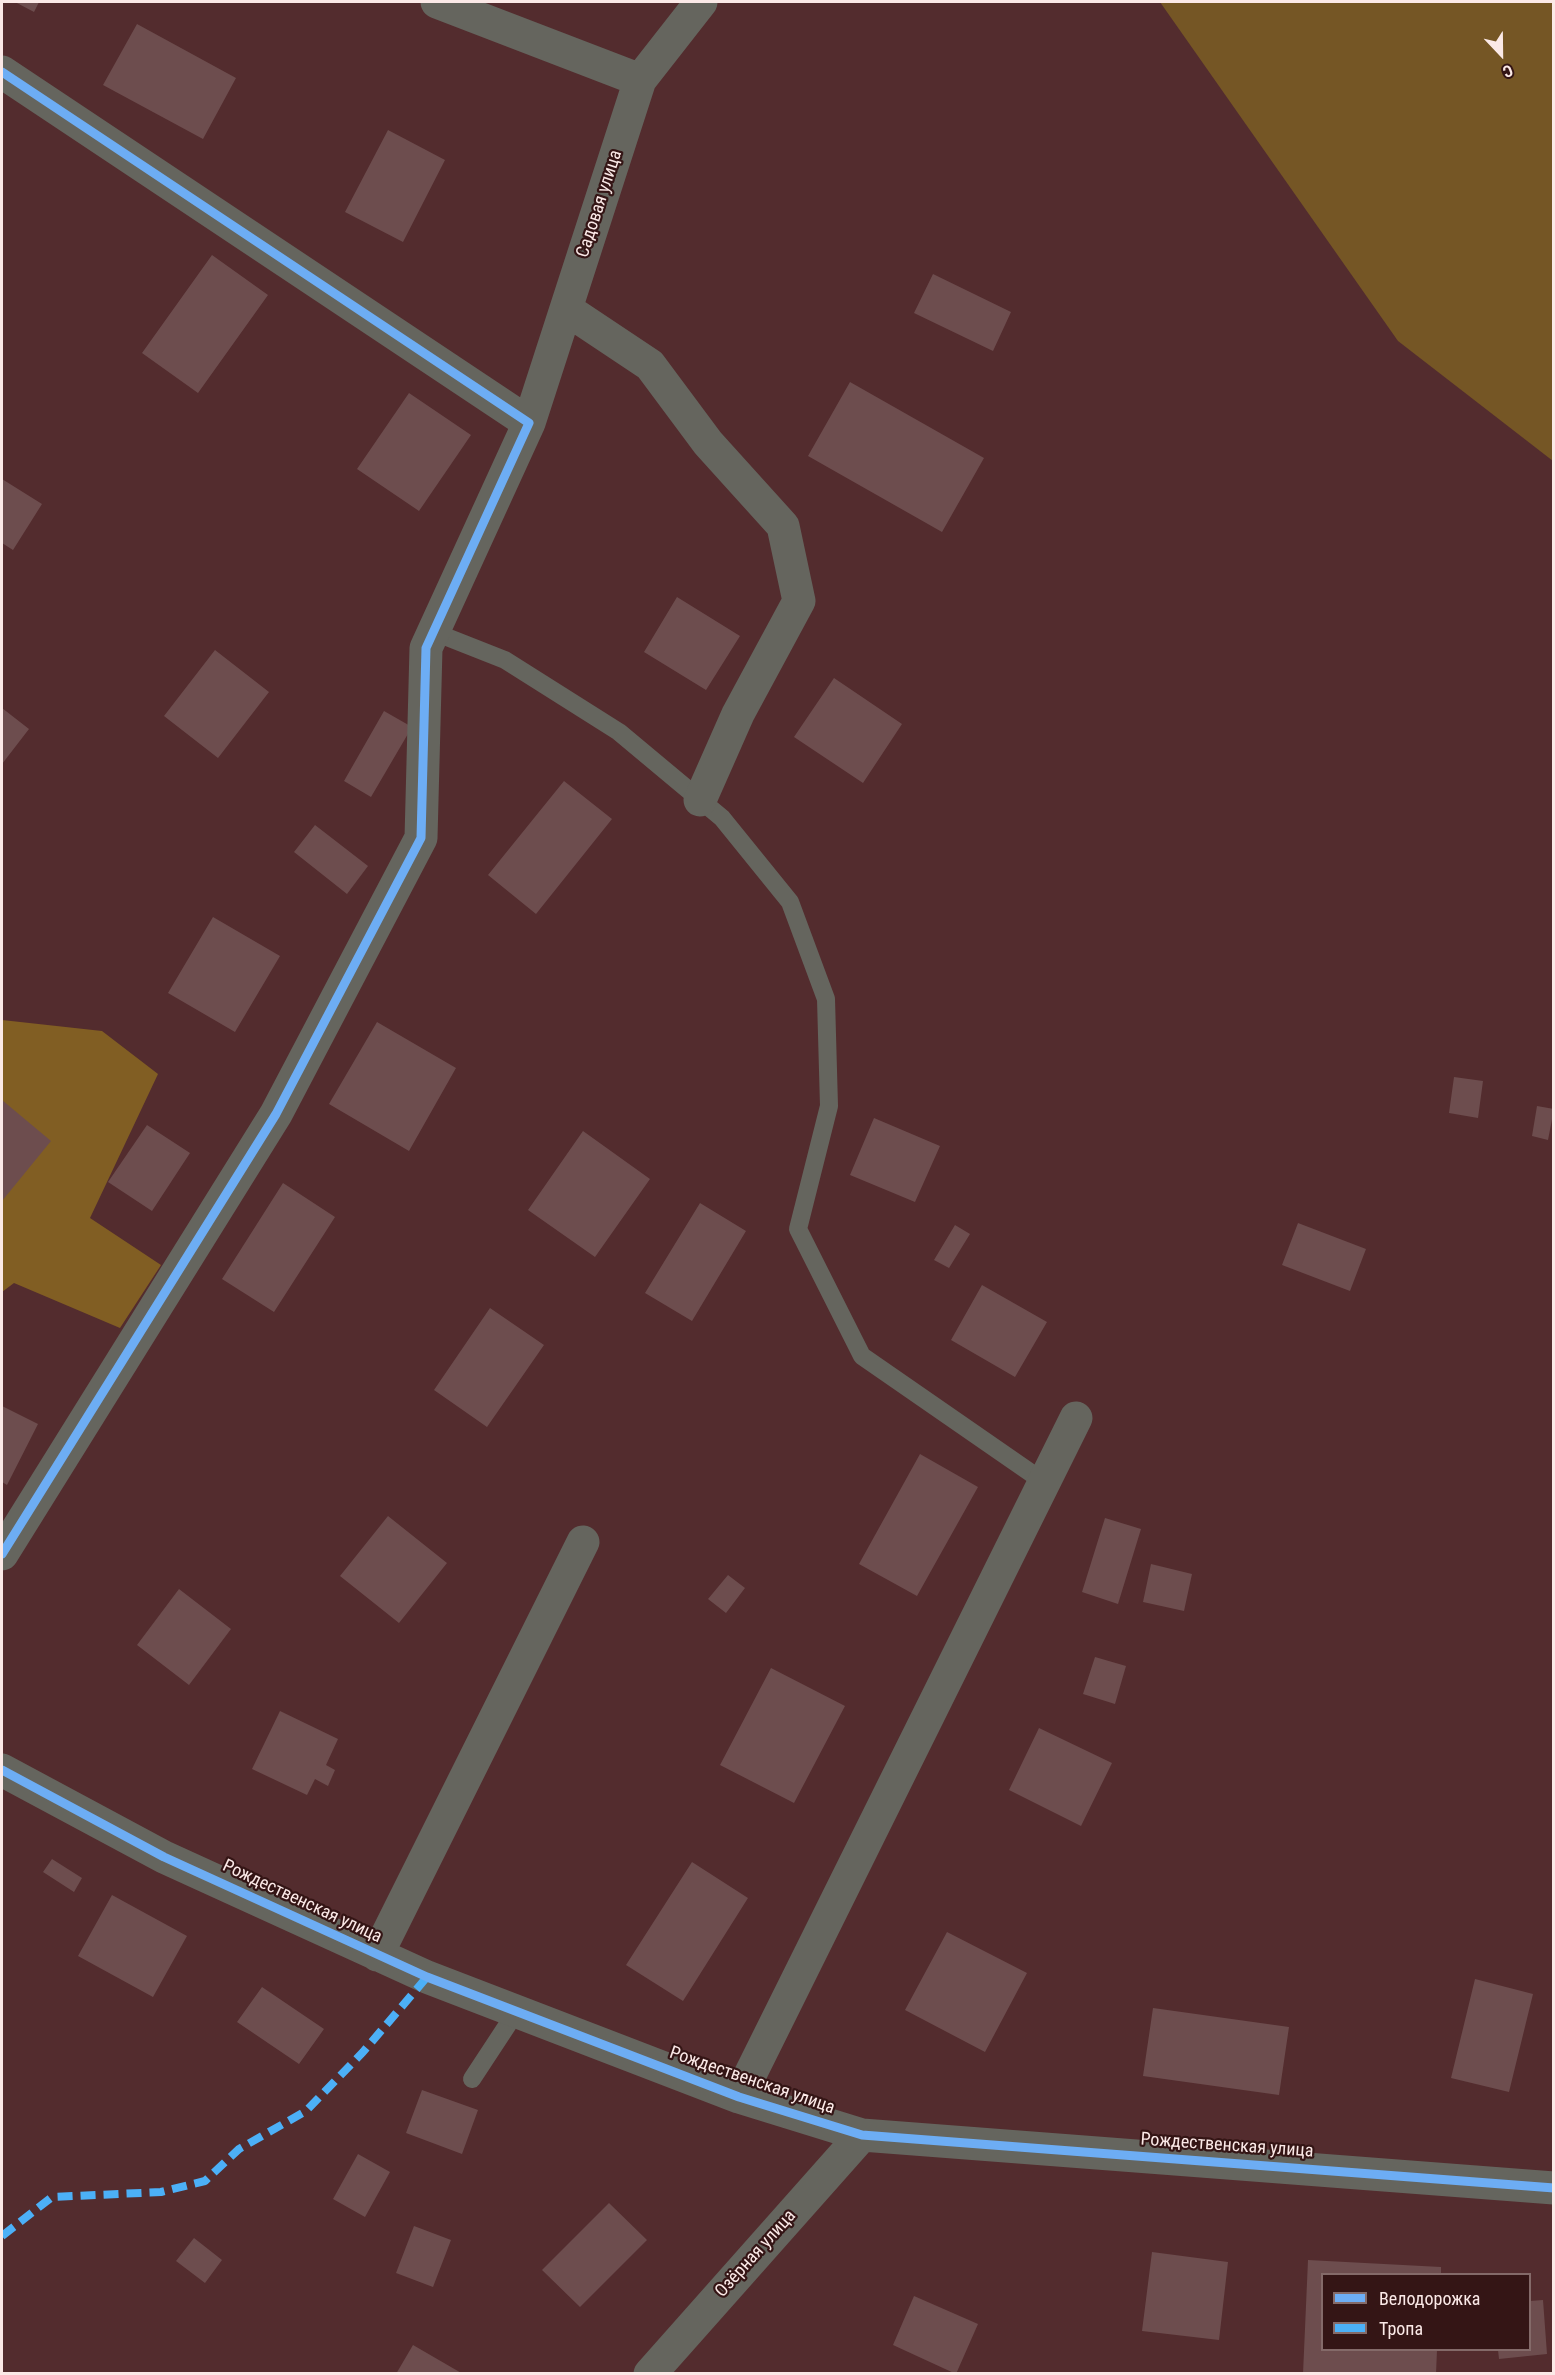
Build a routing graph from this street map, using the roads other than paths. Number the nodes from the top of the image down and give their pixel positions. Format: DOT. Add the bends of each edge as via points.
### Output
graph roads {
  1 [pos="437,2"];
  2 [pos="701,2"];
  3 [pos="2,72"];
  4 [pos="640,80"];
  5 [pos="566,309"];
  6 [pos="529,423"];
  7 [pos="434,632"];
  8 [pos="700,800"];
  9 [pos="1076,1418"];
  10 [pos="1044,1482"];
  11 [pos="583,1542"];
  12 [pos="2,1554"];
  13 [pos="2,1770"];
  14 [pos="377,1955"];
  15 [pos="516,2012"];
  16 [pos="472,2079"];
  17 [pos="739,2097"];
  18 [pos="862,2135"];
  19 [pos="1554,2188"];
  20 [pos="650,2373"];
  1 -- 4 [label="street"];
  2 -- 4 [label="street, Садовая улица"];
  3 -- 6 [label="street"];
  4 -- 5 [label="street, Садовая улица"];
  5 -- 6 [label="street, Садовая улица"];
  5 -- 8 [label="street" via="650,365 708,443 783,526 799,601 738,714"];
  6 -- 7 [label="street, Садовая улица"];
  7 -- 8 [label="lane" via="505,660 619,732"];
  7 -- 12 [label="street, Садовая улица" via="426,648 421,838 276,1114"];
  8 -- 10 [label="lane" via="722,818 790,902 826,999 829,1106 798,1229 862,1356"];
  9 -- 10 [label="street"];
  10 -- 17 [label="street"];
  11 -- 14 [label="street"];
  13 -- 14 [label="street, Рождественская улица" via="164,1857"];
  14 -- 15 [label="street, Рождественская улица"];
  15 -- 16 [label="lane"];
  15 -- 17 [label="street, Рождественская улица"];
  17 -- 18 [label="street, Рождественская улица"];
  18 -- 19 [label="street, Рождественская улица"];
  18 -- 20 [label="street, Озёрная улица"];
}
